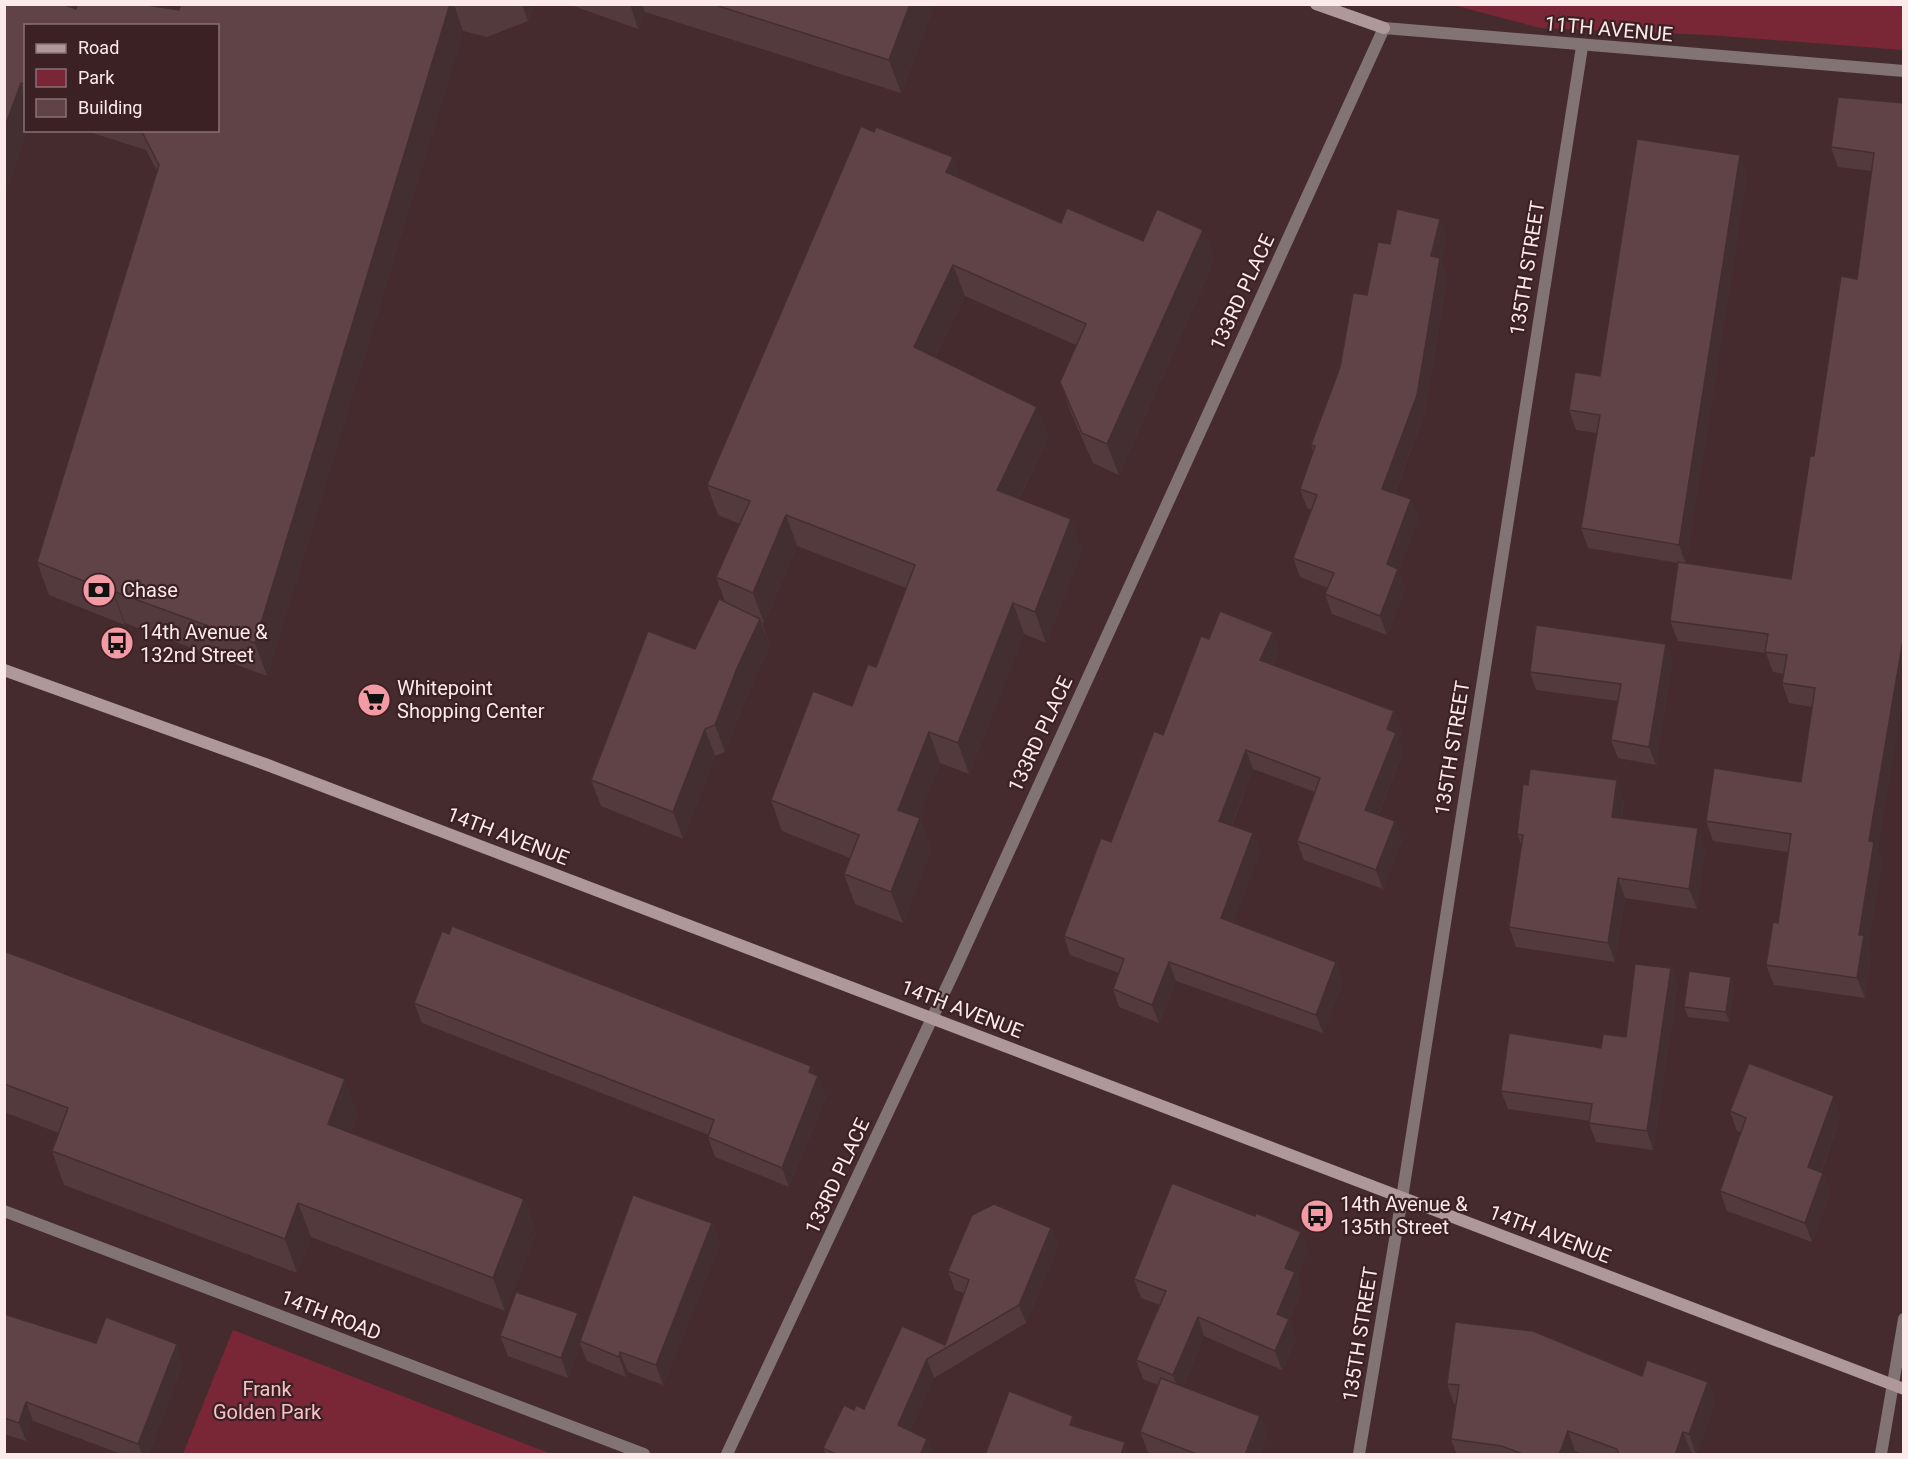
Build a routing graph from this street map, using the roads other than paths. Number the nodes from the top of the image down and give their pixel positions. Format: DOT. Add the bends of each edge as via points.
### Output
graph roads {
  1 [pos="1316,4"];
  2 [pos="1384,28"];
  3 [pos="1582,46"];
  4 [pos="1904,71"];
  5 [pos="6,675"];
  6 [pos="932,1018"];
  7 [pos="1402,1198"];
  8 [pos="4,1211"];
  9 [pos="1904,1319"];
  10 [pos="1899,1387"];
  11 [pos="644,1455"];
  12 [pos="728,1455"];
  13 [pos="1359,1455"];
  14 [pos="1881,1455"];
  1 -- 2 [label="street, 11TH AVENUE"];
  2 -- 3 [label="street, 11TH AVENUE"];
  2 -- 6 [label="street, 133RD PLACE"];
  3 -- 4 [label="street, 11TH AVENUE"];
  3 -- 7 [label="street, 135TH STREET"];
  5 -- 6 [label="street, 14TH AVENUE" via="265,764"];
  6 -- 7 [label="street, 14TH AVENUE"];
  6 -- 12 [label="street, 133RD PLACE"];
  7 -- 10 [label="street, 14TH AVENUE"];
  7 -- 13 [label="street, 135TH STREET"];
  8 -- 11 [label="street, 14TH ROAD"];
  9 -- 10 [label="street"];
  10 -- 14 [label="street"];
}
